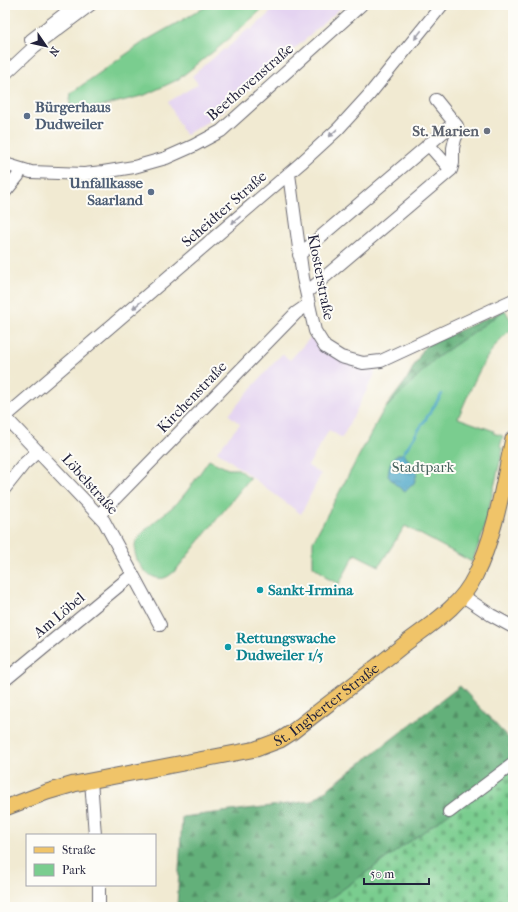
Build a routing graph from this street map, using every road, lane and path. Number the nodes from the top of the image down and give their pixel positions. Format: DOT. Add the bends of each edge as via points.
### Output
graph roads {
  1 [pos="90,5"];
  2 [pos="361,5"];
  3 [pos="442,5"];
  4 [pos="70,9"];
  5 [pos="5,64"];
  6 [pos="5,74"];
  7 [pos="436,100"];
  8 [pos="454,122"];
  9 [pos="428,144"];
  10 [pos="5,164"];
  11 [pos="20,168"];
  12 [pos="450,170"];
  13 [pos="289,174"];
  14 [pos="5,192"];
  15 [pos="299,255"];
  16 [pos="308,298"];
  17 [pos="513,300"];
  18 [pos="5,417"];
  19 [pos="513,439"];
  20 [pos="38,451"];
  21 [pos="5,488"];
  22 [pos="100,515"];
  23 [pos="132,575"];
  24 [pos="463,596"];
  25 [pos="160,625"];
  26 [pos="513,627"];
  27 [pos="5,680"];
  28 [pos="513,764"];
  29 [pos="91,780"];
  30 [pos="5,808"];
  31 [pos="449,812"];
  32 [pos="95,834"];
  33 [pos="99,886"];
  34 [pos="100,907"];
  1 -- 4 [label="street"];
  2 -- 11 [label="street, Beethovenstraße" via="221,131 193,146 166,158 103,172 57,174 31,172"];
  3 -- 13 [label="street, Scheidter Straße, one-way" via="369,96"];
  4 -- 5 [label="street"];
  4 -- 6 [label="street"];
  7 -- 8 [label="street"];
  8 -- 9 [label="street"];
  8 -- 12 [label="street" via="458,132"];
  9 -- 12 [label="street"];
  9 -- 15 [label="street"];
  10 -- 11 [label="street, Beethovenstraße"];
  11 -- 14 [label="street" via="18,176"];
  12 -- 16 [label="street, Kirchenstraße"];
  13 -- 15 [label="street, Klosterstraße"];
  13 -- 18 [label="street, Scheidter Straße, one-way"];
  15 -- 16 [label="street, Klosterstraße"];
  16 -- 17 [label="street, Klosterstraße" via="315,331 325,347 340,356 369,363 396,355"];
  16 -- 22 [label="street, Kirchenstraße"];
  18 -- 20 [label="street, Löbelstraße"];
  19 -- 24 [label="main road, St. Ingberter Straße" via="489,541 475,577"];
  20 -- 21 [label="street"];
  20 -- 22 [label="street, Löbelstraße"];
  22 -- 23 [label="street, Löbelstraße"];
  23 -- 25 [label="street, Löbelstraße"];
  23 -- 27 [label="street, Am Löbel"];
  24 -- 26 [label="street"];
  24 -- 29 [label="main road, St. Ingberter Straße" via="385,660 280,740 256,749"];
  28 -- 31 [label="street"];
  29 -- 30 [label="main road, St. Ingberter Straße" via="59,788"];
  29 -- 32 [label="street"];
  33 -- 34 [label="street"];
}
